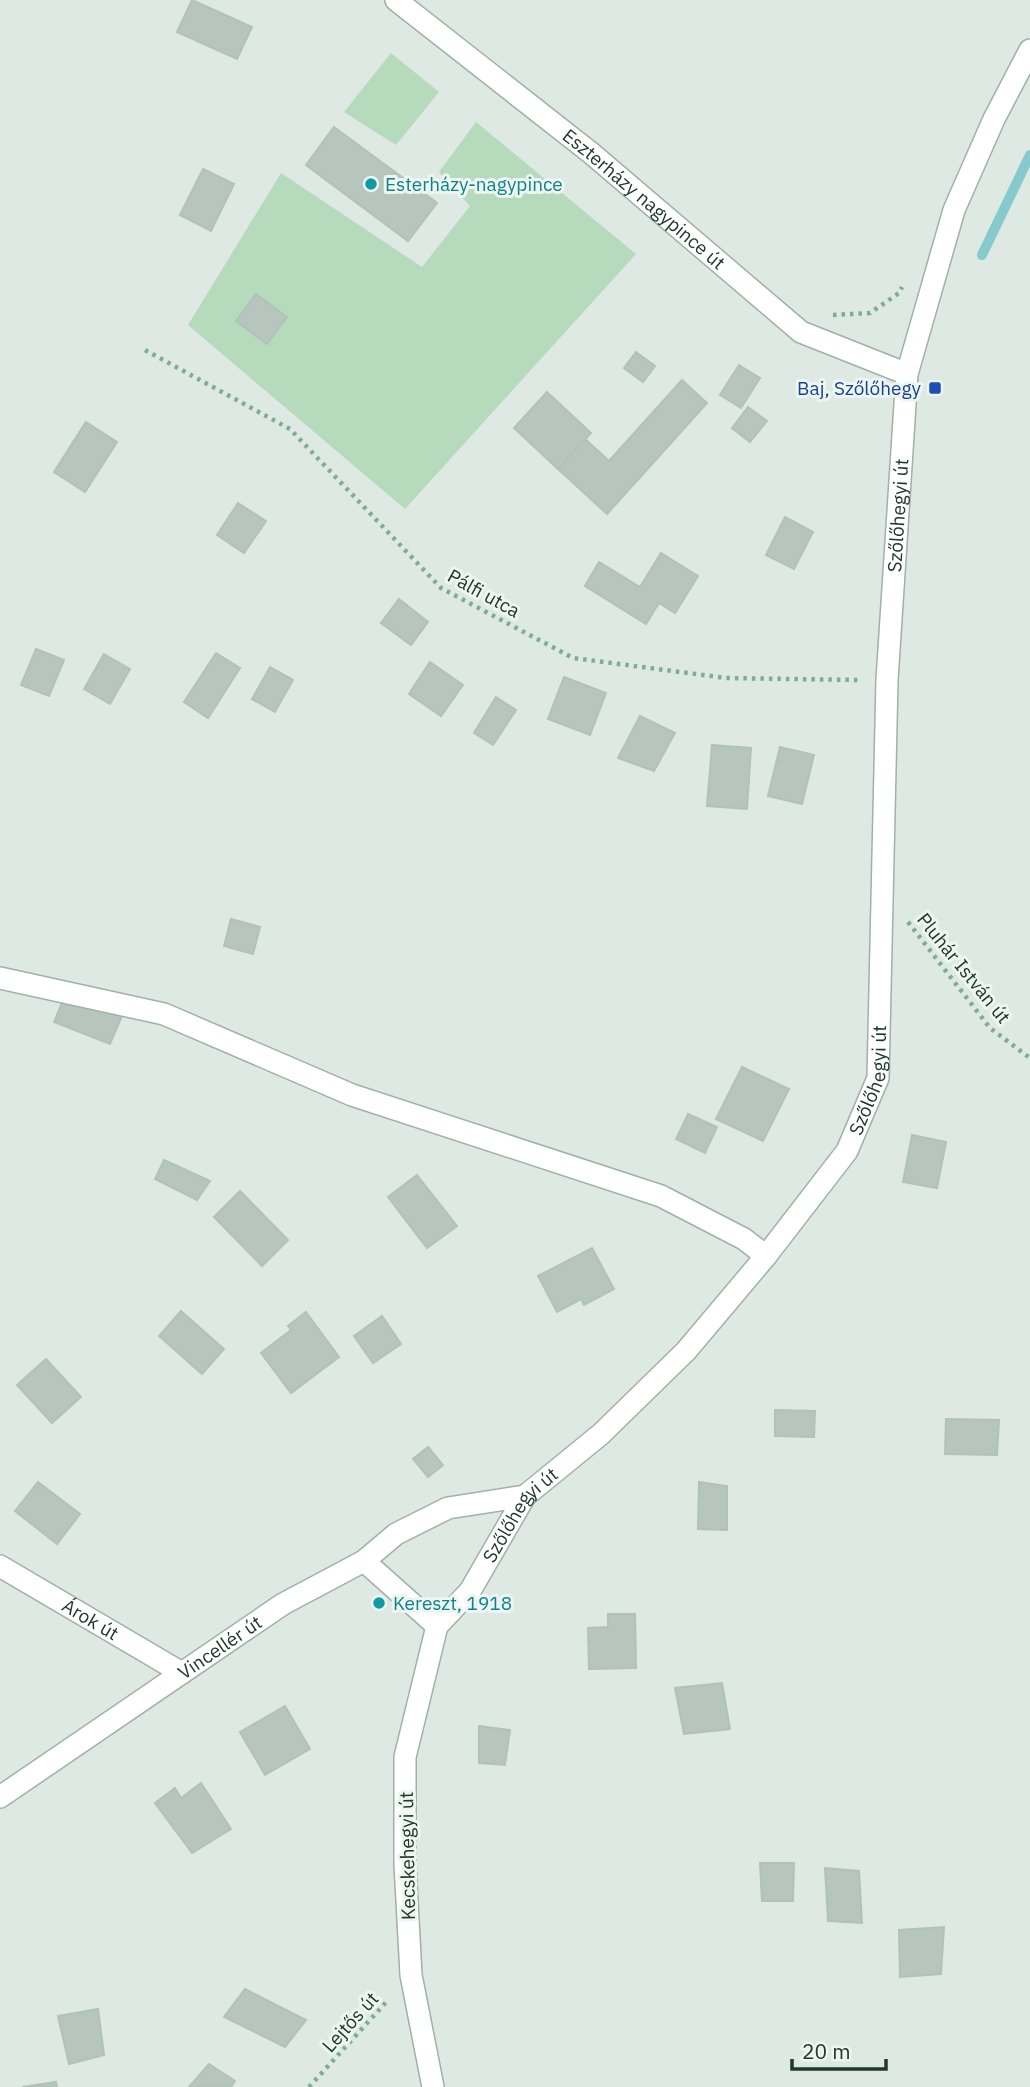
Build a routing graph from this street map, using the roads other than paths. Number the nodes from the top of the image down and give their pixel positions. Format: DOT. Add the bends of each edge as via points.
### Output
graph roads {
  1 [pos="396,0"];
  2 [pos="1030,50"];
  3 [pos="907,374"];
  4 [pos="0,978"];
  5 [pos="766,1256"];
  6 [pos="525,1496"];
  7 [pos="364,1561"];
  8 [pos="0,1566"];
  9 [pos="437,1626"];
  10 [pos="182,1673"];
  11 [pos="0,1797"];
  12 [pos="433,2087"];
  1 -- 3 [label="street, Eszterházy nagypince út" via="591,153 801,332"];
  2 -- 3 [label="street, Szőlőhegyi út" via="954,210"];
  3 -- 5 [label="street, Szőlőhegyi út" via="887,680 878,1078 847,1151"];
  4 -- 5 [label="street" via="164,1014 352,1095 661,1196 744,1238"];
  5 -- 6 [label="street, Szőlőhegyi út" via="686,1351 601,1434"];
  6 -- 7 [label="street, Vincellér út" via="448,1508 396,1534"];
  6 -- 9 [label="street, Szőlőhegyi út" via="470,1591"];
  7 -- 9 [label="street"];
  7 -- 10 [label="street, Vincellér út" via="283,1604"];
  8 -- 10 [label="street, Árok út"];
  9 -- 12 [label="street, Kecskehegyi út" via="405,1757 411,1975"];
  10 -- 11 [label="street, Vincellér út"];
}
